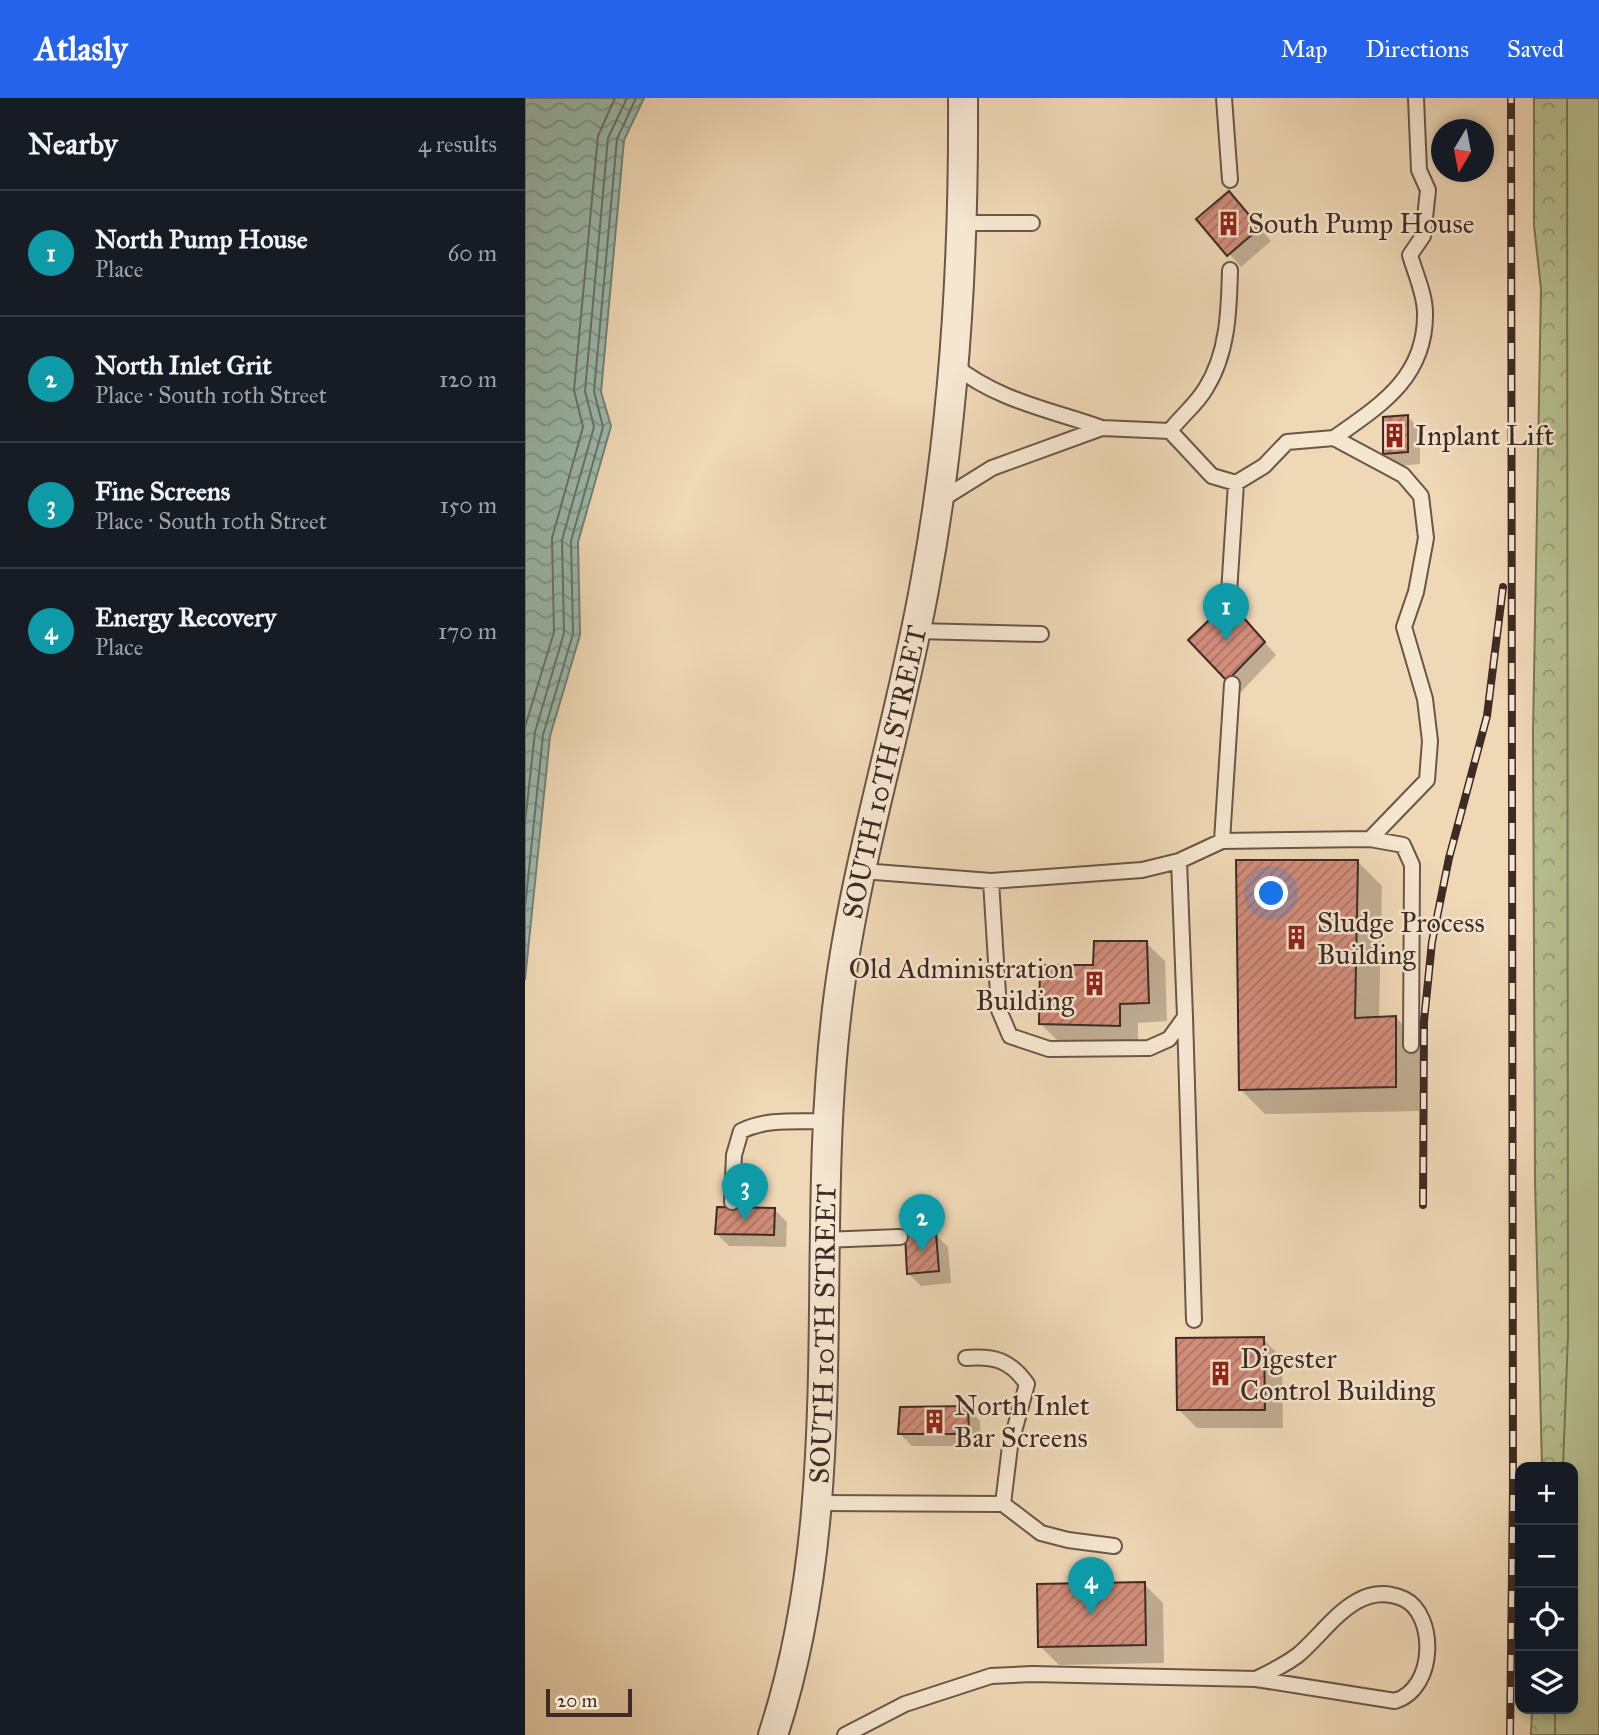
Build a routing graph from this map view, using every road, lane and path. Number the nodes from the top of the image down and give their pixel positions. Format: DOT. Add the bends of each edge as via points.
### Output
graph roads {
  1 [pos="963,98"];
  2 [pos="1224,98"];
  3 [pos="1416,98"];
  4 [pos="1230,180"];
  5 [pos="964,223"];
  6 [pos="1032,223"];
  7 [pos="1230,270"];
  8 [pos="954,365"];
  9 [pos="1102,428"];
  10 [pos="1170,431"];
  11 [pos="1334,438"];
  12 [pos="1236,483"];
  13 [pos="939,501"];
  14 [pos="1229,593"];
  15 [pos="915,631"];
  16 [pos="1041,634"];
  17 [pos="1231,684"];
  18 [pos="1370,839"];
  19 [pos="1222,841"];
  20 [pos="1179,861"];
  21 [pos="862,871"];
  22 [pos="991,881"];
  23 [pos="1185,1017"];
  24 [pos="1411,1045"];
  25 [pos="826,1121"];
  26 [pos="732,1202"];
  27 [pos="900,1237"];
  28 [pos="823,1240"];
  29 [pos="1194,1320"];
  30 [pos="966,1358"];
  31 [pos="819,1503"];
  32 [pos="1003,1504"];
  33 [pos="1114,1546"];
  34 [pos="1255,1679"];
  35 [pos="773,1735"];
  36 [pos="845,1735"];
  1 -- 5 [label="street, SOUTH 10TH STREET"];
  2 -- 4 [label="lane"];
  3 -- 11 [label="lane" via="1419,170 1428,190 1423,236 1410,256 1425,311 1423,345 1407,379 1373,411"];
  5 -- 6 [label="lane"];
  5 -- 8 [label="street, SOUTH 10TH STREET"];
  7 -- 10 [label="lane" via="1229,311 1220,359 1205,390"];
  8 -- 9 [label="lane" via="999,394"];
  8 -- 13 [label="street, SOUTH 10TH STREET"];
  9 -- 10 [label="lane"];
  9 -- 13 [label="lane" via="992,468"];
  10 -- 12 [label="lane" via="1212,475"];
  11 -- 12 [label="lane" via="1287,442 1264,466"];
  11 -- 18 [label="lane" via="1403,474 1420,496 1426,538 1404,627 1425,699 1430,741 1427,780"];
  12 -- 14 [label="lane"];
  13 -- 15 [label="street, SOUTH 10TH STREET"];
  15 -- 16 [label="lane"];
  15 -- 21 [label="street, SOUTH 10TH STREET"];
  17 -- 19 [label="lane"];
  18 -- 19 [label="lane"];
  18 -- 24 [label="lane" via="1403,845 1412,865"];
  19 -- 20 [label="lane"];
  20 -- 22 [label="lane" via="1142,870"];
  20 -- 23 [label="lane"];
  21 -- 22 [label="lane"];
  21 -- 25 [label="street, SOUTH 10TH STREET" via="837,1005"];
  22 -- 23 [label="lane" via="999,1010 1010,1036 1049,1049 1149,1048 1169,1038"];
  23 -- 29 [label="lane"];
  25 -- 26 [label="lane" via="774,1122 741,1132 734,1155"];
  25 -- 28 [label="street, SOUTH 10TH STREET"];
  27 -- 28 [label="lane"];
  28 -- 31 [label="street, SOUTH 10TH STREET"];
  30 -- 32 [label="lane" via="991,1356 1014,1366 1027,1384 1010,1446"];
  31 -- 32 [label="lane"];
  31 -- 35 [label="street, SOUTH 10TH STREET" via="797,1642"];
  32 -- 33 [label="lane" via="1041,1533"];
  34 -- 34 [label="lane" via="1395,1701 1409,1697 1420,1683 1427,1666 1428,1641 1407,1600 1383,1593 1354,1600 1297,1655"];
  34 -- 36 [label="lane" via="991,1676 905,1704"];
}
